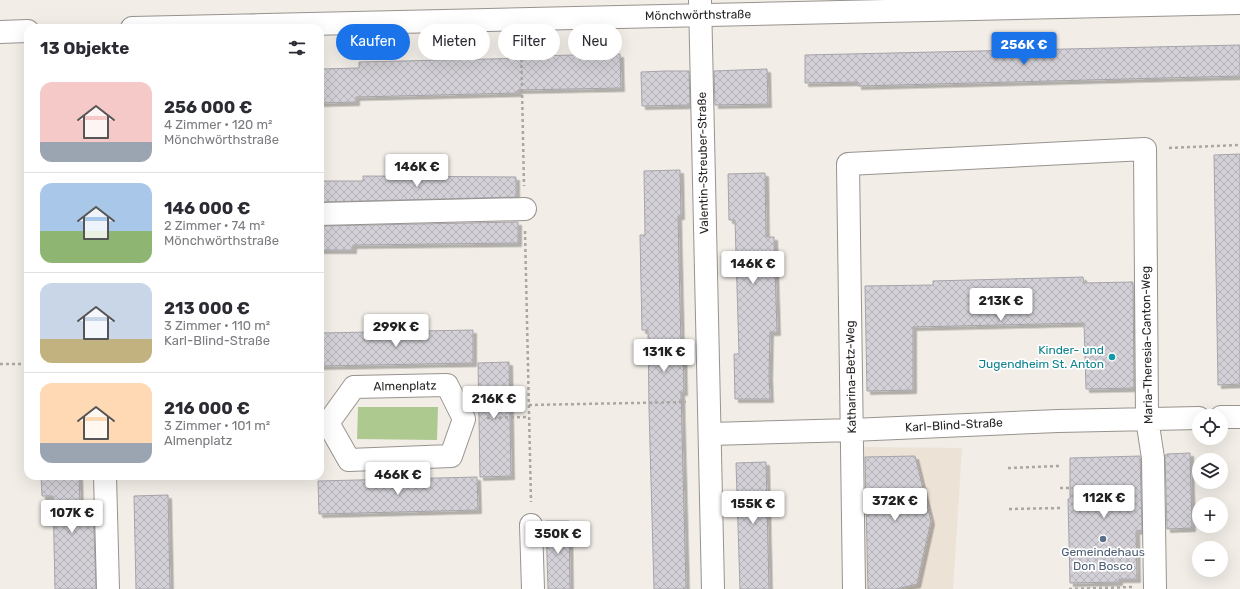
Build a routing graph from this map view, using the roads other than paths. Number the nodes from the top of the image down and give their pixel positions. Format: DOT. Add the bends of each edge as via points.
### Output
graph roads {
  1 [pos="1158,2"];
  2 [pos="1240,3"];
  3 [pos="700,8"];
  4 [pos="305,24"];
  5 [pos="24,31"];
  6 [pos="0,32"];
  7 [pos="848,164"];
  8 [pos="525,209"];
  9 [pos="324,214"];
  10 [pos="1240,417"];
  11 [pos="1192,418"];
  12 [pos="1228,418"];
  13 [pos="1147,419"];
  14 [pos="324,423"];
  15 [pos="852,430"];
  16 [pos="710,434"];
  17 [pos="105,480"];
  18 [pos="531,525"];
  19 [pos="1147,588"];
  20 [pos="108,589"];
  21 [pos="533,589"];
  22 [pos="713,589"];
  23 [pos="854,589"];
  1 -- 2 [label="street, Mönchwörthstraße"];
  1 -- 3 [label="street, Mönchwörthstraße"];
  3 -- 4 [label="street, Mönchwörthstraße" via="521,19"];
  3 -- 16 [label="street, Valentin-Streuber-Straße"];
  5 -- 6 [label="street"];
  7 -- 13 [label="street, Maria-Theresia-Canton-Weg" via="1145,149"];
  7 -- 15 [label="street, Katharina-Betz-Weg"];
  8 -- 9 [label="street"];
  10 -- 12 [label="street"];
  11 -- 13 [label="street, Karl-Blind-Straße"];
  13 -- 15 [label="street, Karl-Blind-Straße" via="984,423"];
  13 -- 19 [label="street, Maria-Theresia-Canton-Weg" via="1153,458"];
  14 -- 14 [label="street, Almenplatz" via="354,387 447,385 464,418 451,456 349,460"];
  15 -- 16 [label="street, Karl-Blind-Straße"];
  15 -- 23 [label="street, Katharina-Betz-Weg"];
  16 -- 22 [label="street, Valentin-Streuber-Straße"];
  17 -- 20 [label="street"];
  18 -- 21 [label="street"];
}
